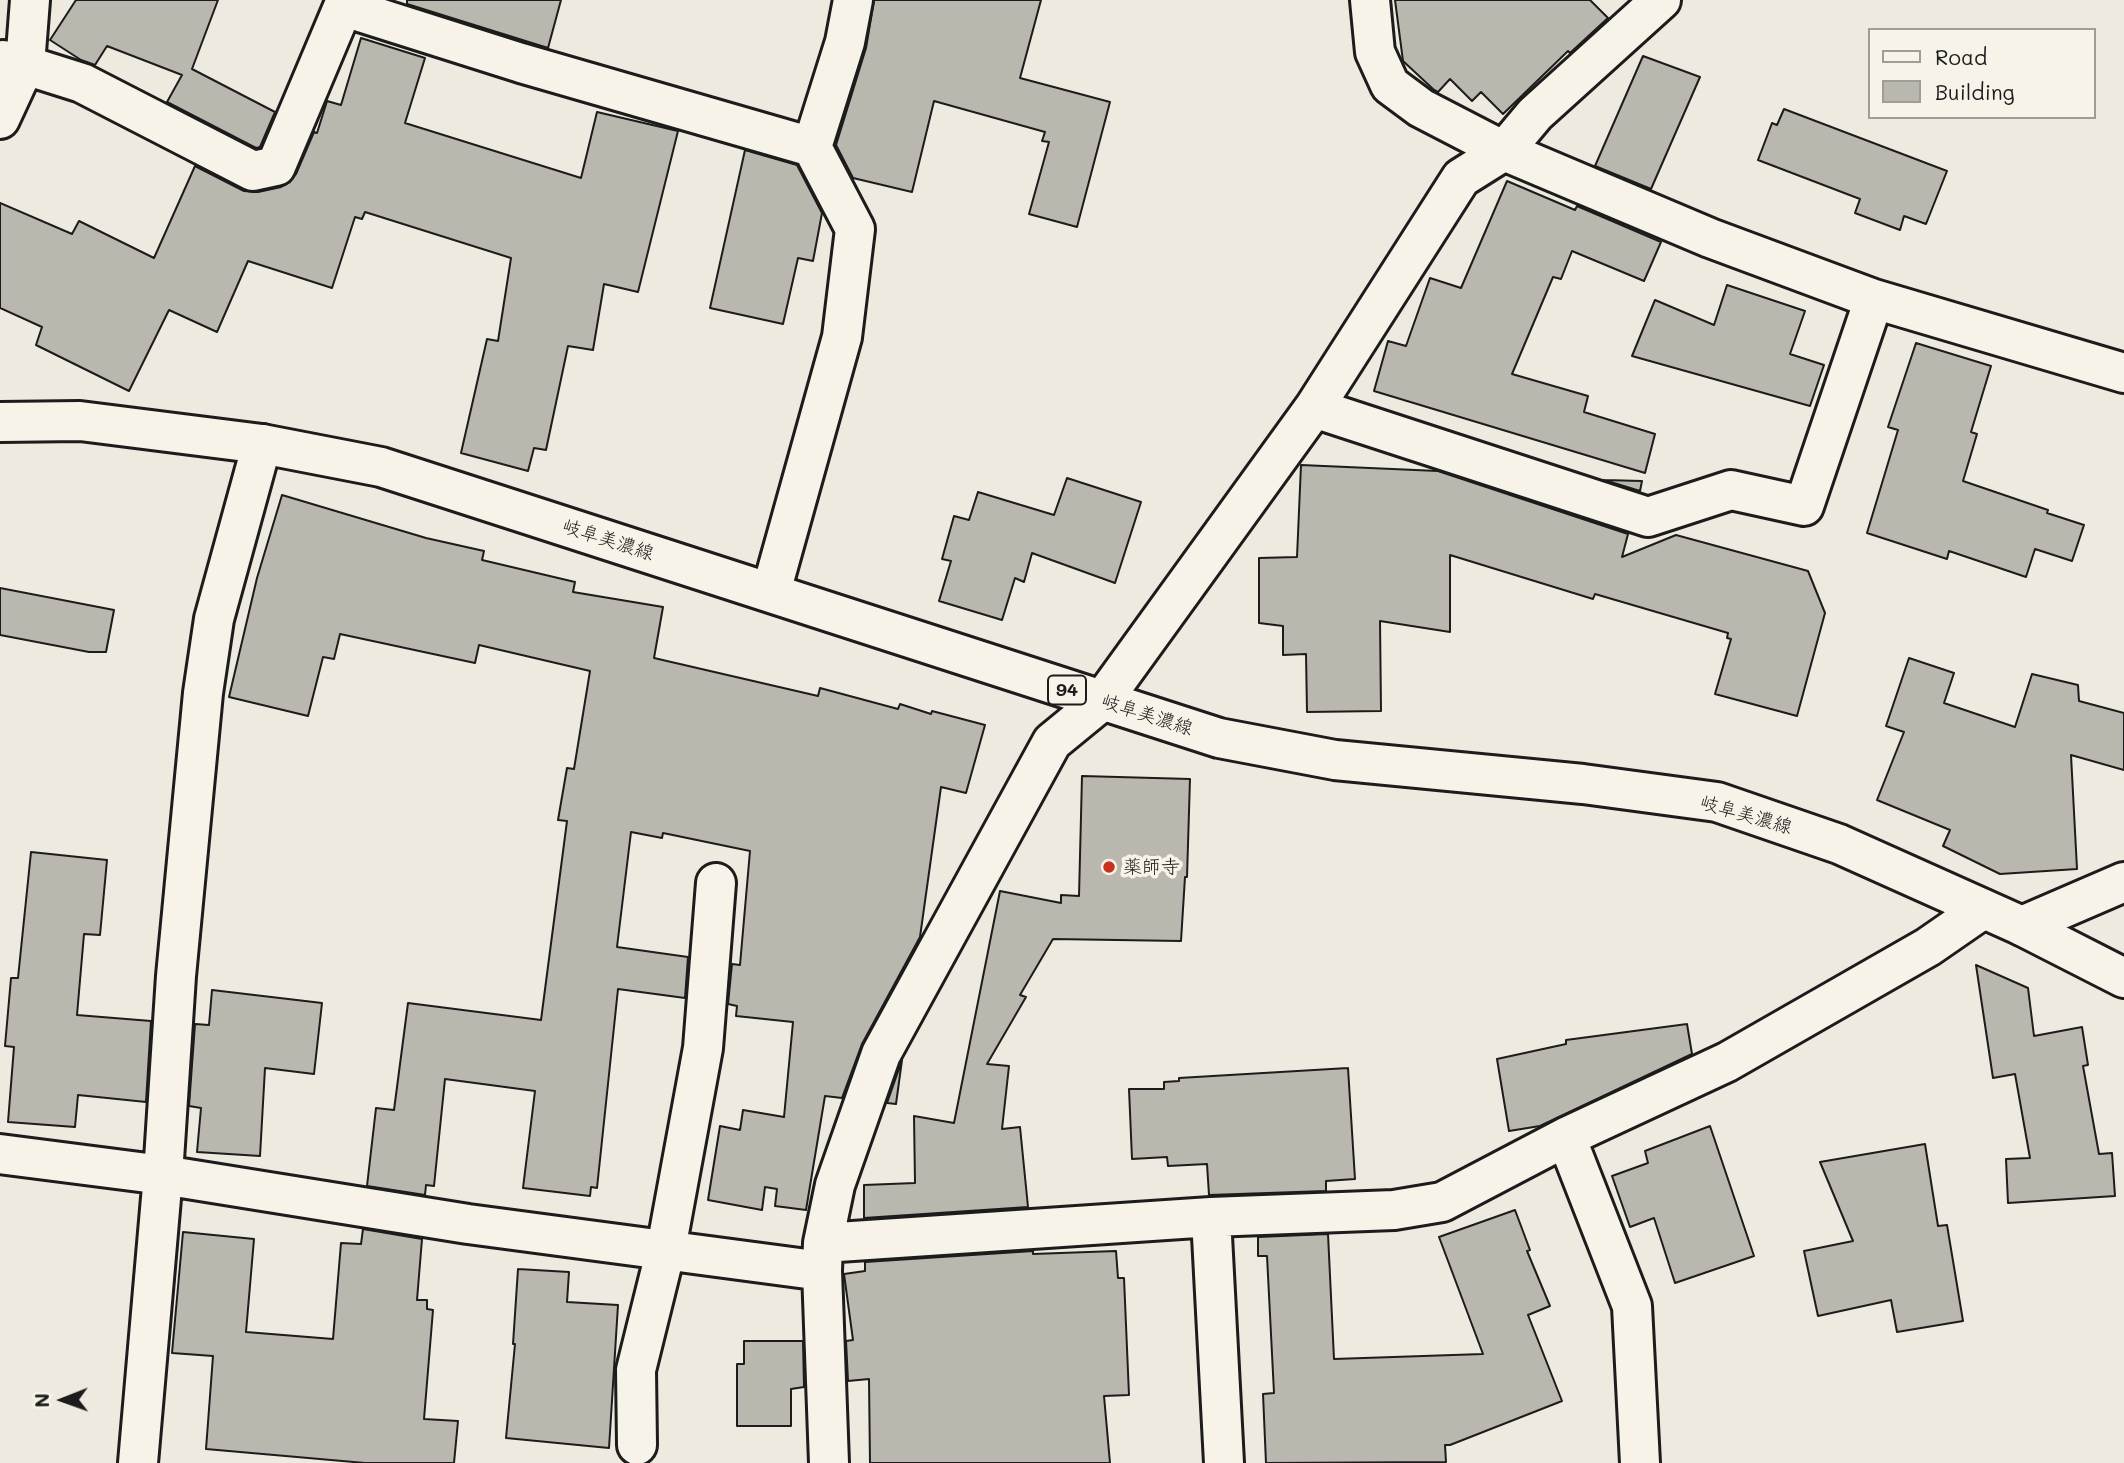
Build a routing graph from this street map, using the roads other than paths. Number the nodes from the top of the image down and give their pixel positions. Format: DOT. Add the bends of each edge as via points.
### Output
graph roads {
  1 [pos="30,0"];
  2 [pos="853,0"];
  3 [pos="1370,0"];
  4 [pos="1661,0"];
  5 [pos="346,2"];
  6 [pos="13,62"];
  7 [pos="0,119"];
  8 [pos="812,147"];
  9 [pos="1504,151"];
  10 [pos="1874,299"];
  11 [pos="2124,373"];
  12 [pos="1314,408"];
  13 [pos="0,422"];
  14 [pos="262,444"];
  15 [pos="771,592"];
  16 [pos="1102,701"];
  17 [pos="2124,882"];
  18 [pos="716,883"];
  19 [pos="1983,909"];
  20 [pos="2022,926"];
  21 [pos="2124,978"];
  22 [pos="1566,1137"];
  23 [pos="0,1154"];
  24 [pos="163,1175"];
  25 [pos="1211,1217"];
  26 [pos="666,1249"];
  27 [pos="823,1257"];
  28 [pos="637,1445"];
  29 [pos="138,1463"];
  30 [pos="829,1463"];
  31 [pos="1224,1463"];
  32 [pos="1640,1463"];
  1 -- 6 [label="street"];
  2 -- 8 [label="street" via="845,42"];
  3 -- 9 [label="street" via="1375,52 1390,85 1421,108"];
  4 -- 9 [label="street" via="1535,114"];
  5 -- 6 [label="street" via="276,166 253,171 82,83"];
  5 -- 8 [label="street" via="363,13 521,63"];
  6 -- 7 [label="street"];
  8 -- 15 [label="street" via="855,229 842,337"];
  9 -- 10 [label="street" via="1710,238"];
  9 -- 12 [label="street" via="1461,178"];
  10 -- 11 [label="street"];
  10 -- 12 [label="street" via="1804,506 1731,489 1648,517"];
  12 -- 16 [label="street"];
  13 -- 14 [label="street, 岐阜美濃線 / 94" via="80,421"];
  14 -- 15 [label="street, 岐阜美濃線 / 94" via="381,467"];
  14 -- 24 [label="street" via="214,619 203,693 176,976"];
  15 -- 16 [label="street, 岐阜美濃線 / 94"];
  16 -- 19 [label="street, 岐阜美濃線 / 94" via="1219,738 1335,760 1717,802 1839,844"];
  16 -- 27 [label="street" via="1052,742 881,1054 835,1185"];
  17 -- 20 [label="street"];
  18 -- 26 [label="street" via="703,1048"];
  19 -- 20 [label="street, 岐阜美濃線 / 94"];
  19 -- 22 [label="street" via="1928,947 1727,1062"];
  20 -- 21 [label="street, 岐阜美濃線 / 94"];
  22 -- 25 [label="street" via="1442,1202 1394,1210"];
  22 -- 32 [label="street" via="1632,1306"];
  23 -- 24 [label="street"];
  24 -- 26 [label="street"];
  24 -- 29 [label="street"];
  25 -- 27 [label="street"];
  25 -- 31 [label="street"];
  26 -- 27 [label="street"];
  26 -- 28 [label="street" via="636,1370"];
  27 -- 30 [label="street"];
}
